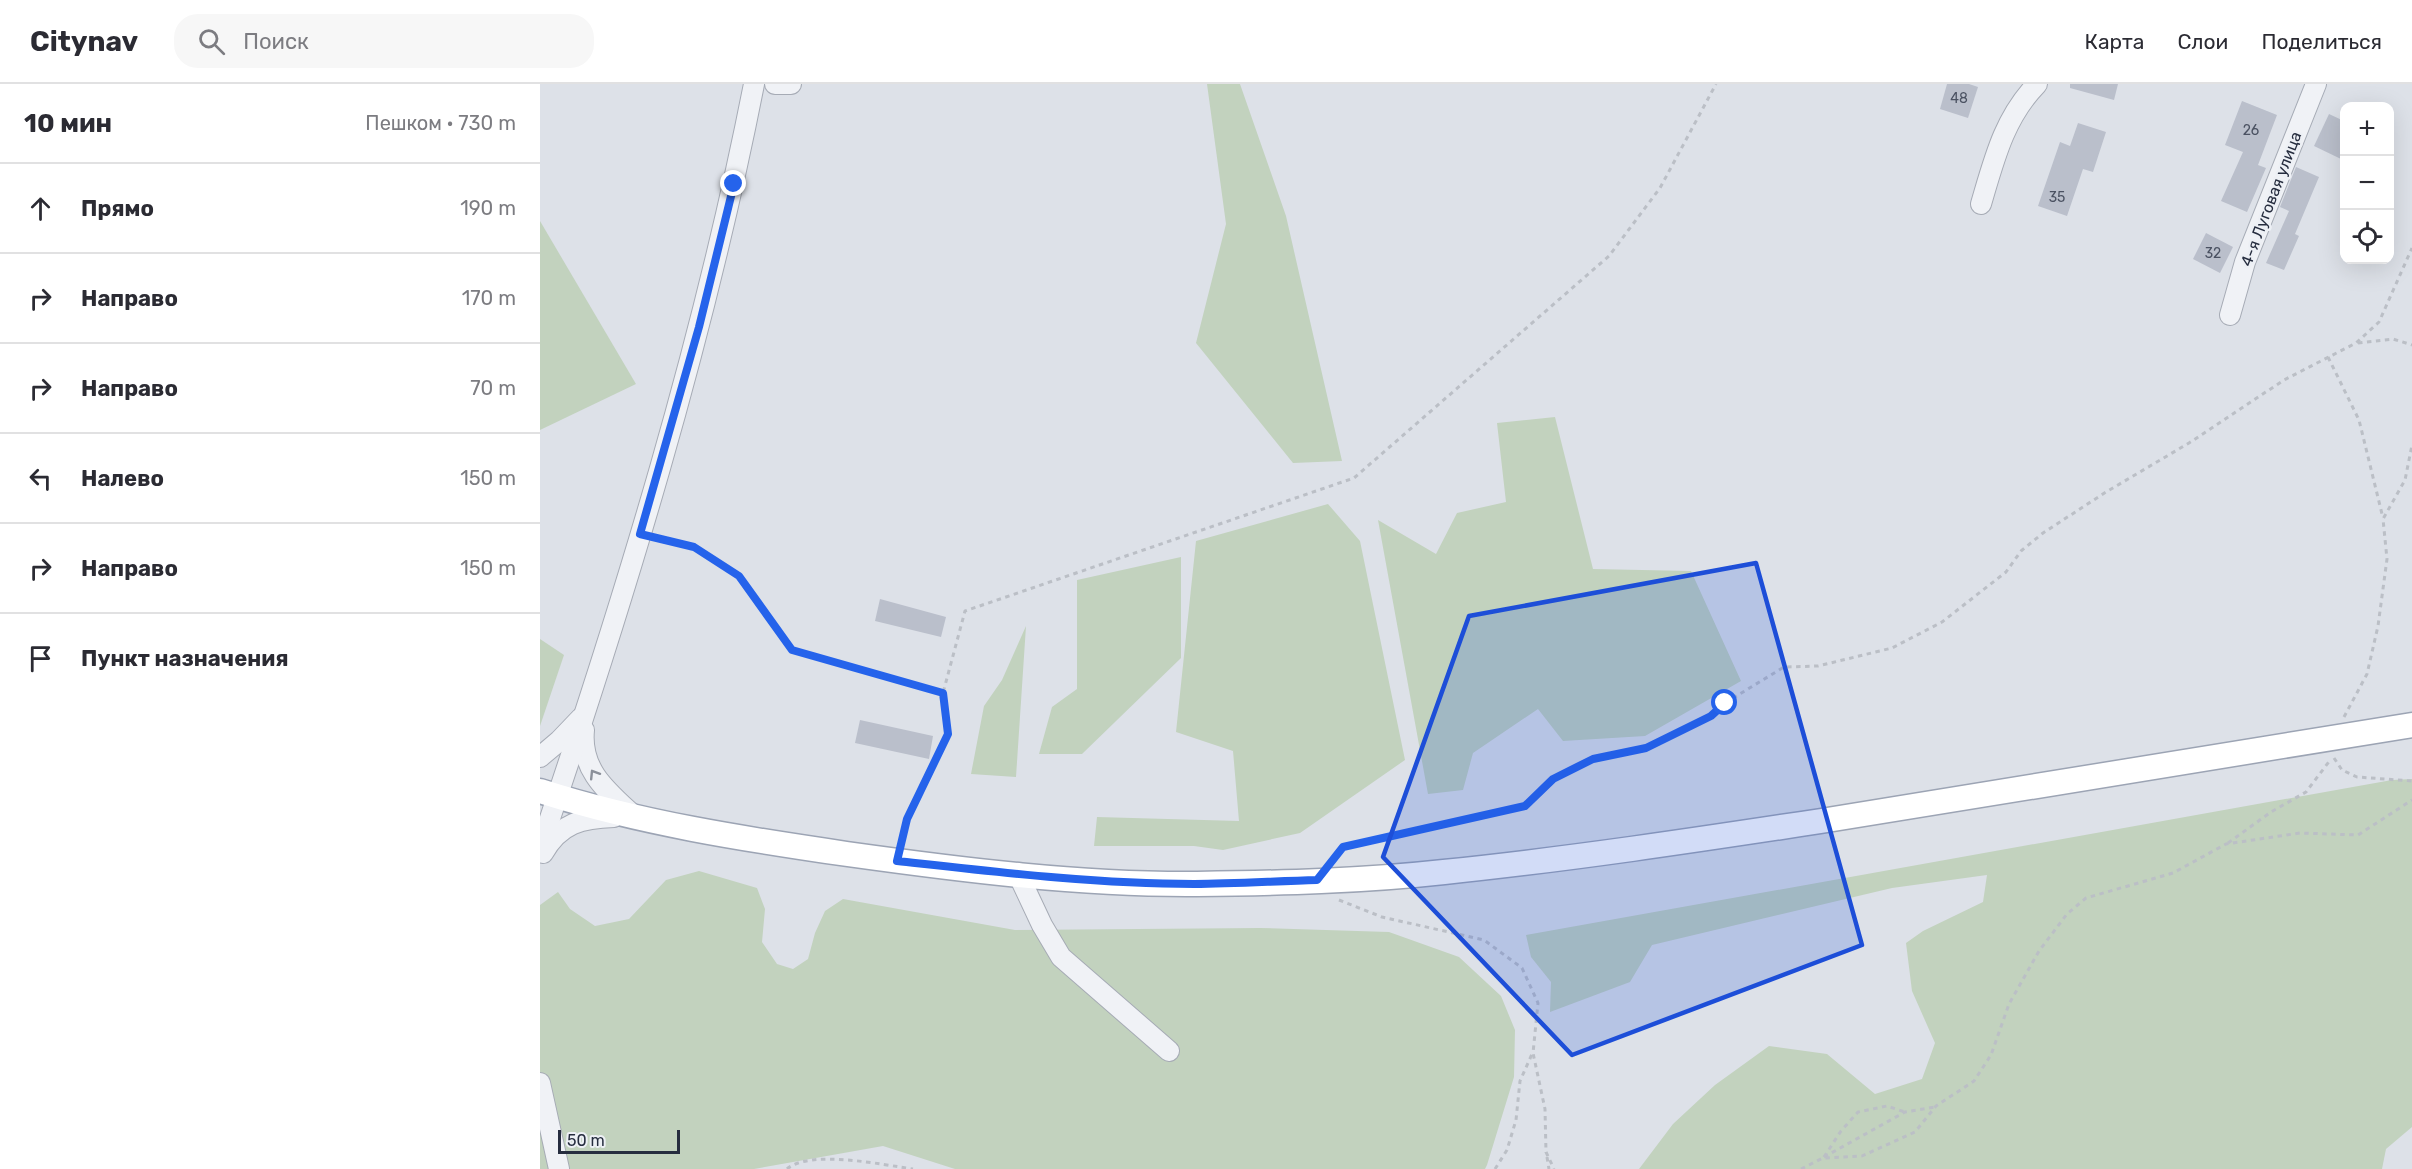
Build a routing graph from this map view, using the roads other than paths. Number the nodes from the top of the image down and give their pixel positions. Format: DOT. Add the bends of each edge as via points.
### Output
graph roads {
  1 [pos="754,84"];
  2 [pos="775,84"];
  3 [pos="791,84"];
  4 [pos="2037,84"];
  5 [pos="2316,84"];
  6 [pos="1981,204"];
  7 [pos="2230,315"];
  8 [pos="585,714"];
  9 [pos="2412,725"];
  10 [pos="540,757"];
  11 [pos="549,794"];
  12 [pos="634,816"];
  13 [pos="540,848"];
  14 [pos="540,858"];
  15 [pos="1018,874"];
  16 [pos="1169,1051"];
  17 [pos="540,1083"];
  18 [pos="559,1169"];
  1 -- 8 [label="street" via="699,327"];
  2 -- 3 [label="street"];
  4 -- 6 [label="street" via="2017,106 1996,154"];
  5 -- 7 [label="street, 4-я Луговая улица" via="2245,262"];
  8 -- 10 [label="street"];
  8 -- 11 [label="street"];
  12 -- 8 [label="street, one-way" via="592,774 583,742"];
  9 -- 15 [label="main road" via="2063,783 1574,857 1440,873 1193,884"];
  11 -- 12 [label="main road"];
  11 -- 13 [label="street"];
  12 -- 14 [label="street" via="588,818 573,824 553,840"];
  12 -- 15 [label="main road" via="750,840"];
  15 -- 16 [label="street" via="1061,957"];
  17 -- 18 [label="street"];
}
